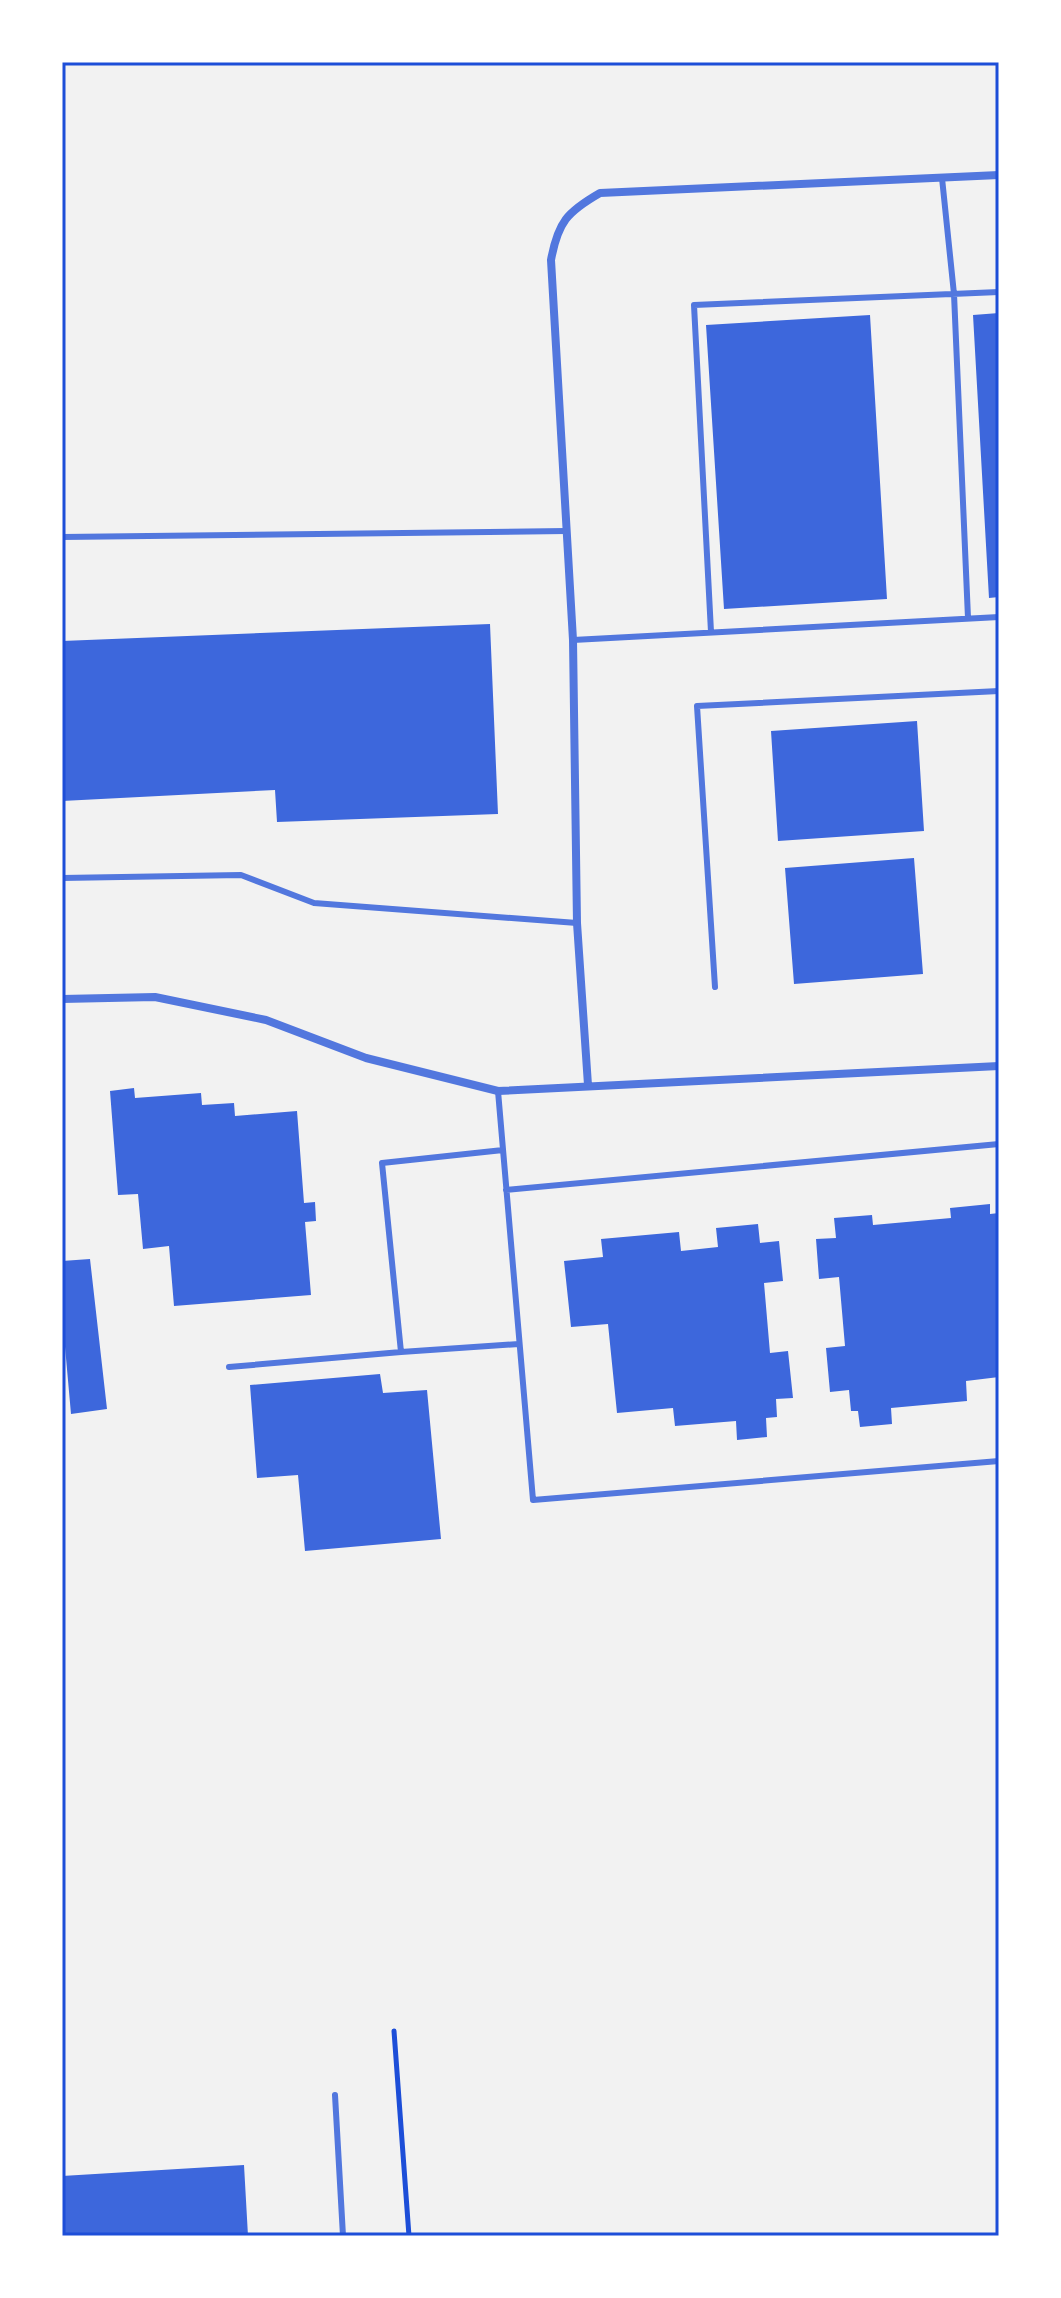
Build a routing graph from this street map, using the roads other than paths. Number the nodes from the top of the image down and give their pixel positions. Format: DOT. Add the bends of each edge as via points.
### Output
graph roads {
  1 [pos="999,175"];
  2 [pos="942,178"];
  3 [pos="999,292"];
  4 [pos="954,294"];
  5 [pos="566,531"];
  6 [pos="62,537"];
  7 [pos="999,617"];
  8 [pos="968,618"];
  9 [pos="711,632"];
  10 [pos="573,640"];
  11 [pos="999,691"];
  12 [pos="62,878"];
  13 [pos="577,923"];
  14 [pos="715,987"];
  15 [pos="62,999"];
  16 [pos="999,1066"];
  17 [pos="588,1085"];
  18 [pos="498,1091"];
  19 [pos="999,1144"];
  20 [pos="503,1150"];
  21 [pos="506,1190"];
  22 [pos="519,1344"];
  23 [pos="401,1352"];
  24 [pos="229,1367"];
  25 [pos="999,1461"];
  26 [pos="335,2095"];
  27 [pos="343,2236"];
  1 -- 2 [label="street"];
  2 -- 4 [label="lane"];
  2 -- 5 [label="street" via="600,193 573,209 556,233 551,260"];
  3 -- 4 [label="lane"];
  4 -- 8 [label="lane"];
  4 -- 9 [label="lane" via="694,305"];
  5 -- 6 [label="lane"];
  5 -- 10 [label="street"];
  7 -- 8 [label="lane"];
  8 -- 9 [label="lane"];
  9 -- 10 [label="lane"];
  10 -- 13 [label="street"];
  11 -- 14 [label="lane" via="697,706"];
  12 -- 13 [label="lane" via="241,875 314,903"];
  13 -- 17 [label="street"];
  15 -- 18 [label="street" via="155,997 266,1020 366,1058"];
  16 -- 17 [label="street"];
  17 -- 18 [label="street"];
  18 -- 20 [label="lane"];
  19 -- 21 [label="lane"];
  20 -- 21 [label="lane"];
  20 -- 23 [label="lane" via="382,1163"];
  21 -- 22 [label="lane"];
  22 -- 23 [label="lane"];
  22 -- 25 [label="lane" via="533,1500"];
  23 -- 24 [label="lane"];
  26 -- 27 [label="lane"];
}
